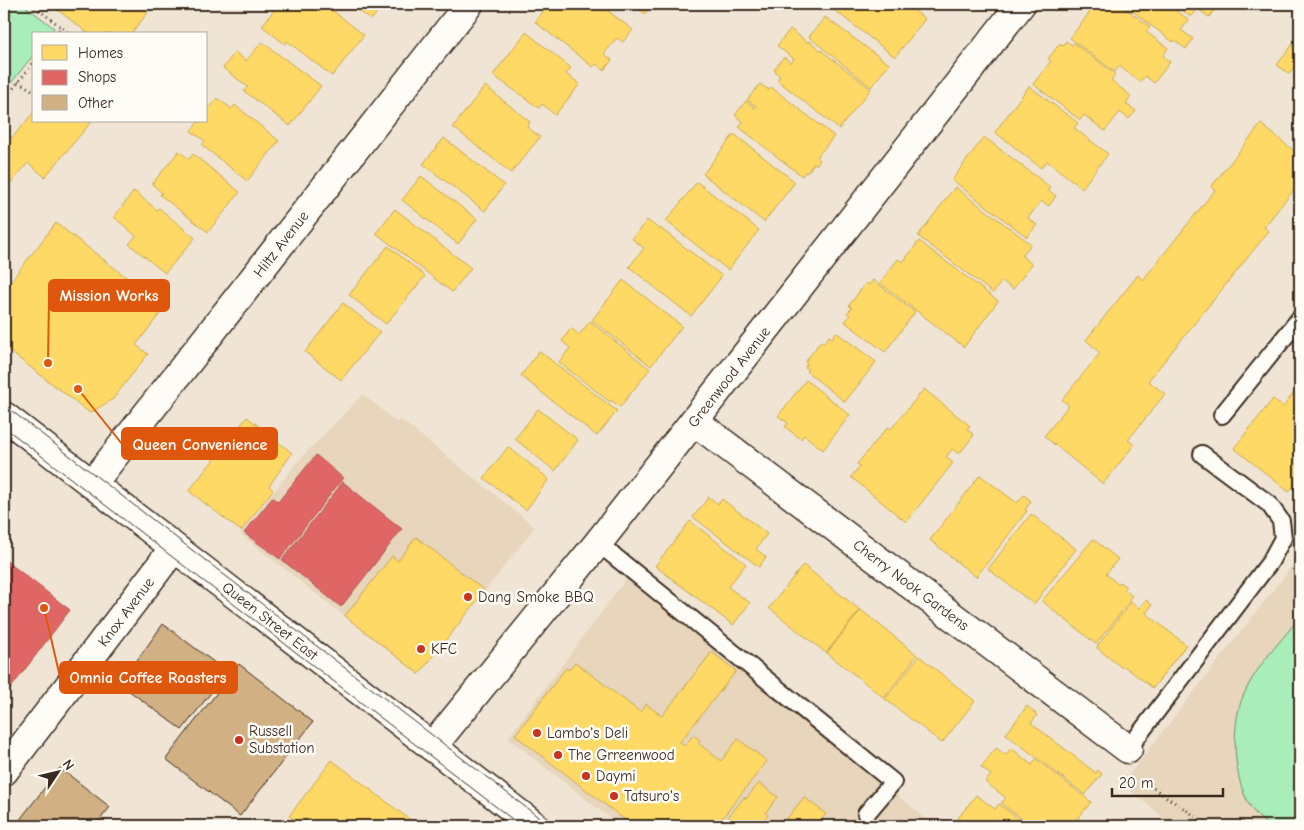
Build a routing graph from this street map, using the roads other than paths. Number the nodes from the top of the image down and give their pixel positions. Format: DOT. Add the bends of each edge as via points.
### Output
graph roads {
  1 [pos="469,4"];
  2 [pos="1021,4"];
  3 [pos="1300,318"];
  4 [pos="1222,415"];
  5 [pos="4,416"];
  6 [pos="694,422"];
  7 [pos="1202,454"];
  8 [pos="92,484"];
  9 [pos="598,543"];
  10 [pos="174,548"];
  11 [pos="432,747"];
  12 [pos="1128,749"];
  13 [pos="4,771"];
  14 [pos="866,814"];
  15 [pos="535,826"];
  1 -- 8 [label="street, Hiltz Avenue"];
  2 -- 6 [label="street, Greenwood Avenue"];
  3 -- 4 [label="lane"];
  5 -- 8 [label="street, Queen Street East"];
  6 -- 9 [label="street, Greenwood Avenue"];
  6 -- 12 [label="street, Cherry Nook Gardens"];
  7 -- 12 [label="lane" via="1269,504 1281,521 1283,538 1270,562"];
  8 -- 10 [label="street, Queen Street East"];
  9 -- 11 [label="street, Greenwood Avenue"];
  9 -- 14 [label="lane" via="893,782"];
  10 -- 11 [label="street, Queen Street East"];
  10 -- 13 [label="street, Knox Avenue"];
  11 -- 15 [label="street, Queen Street East"];
}
